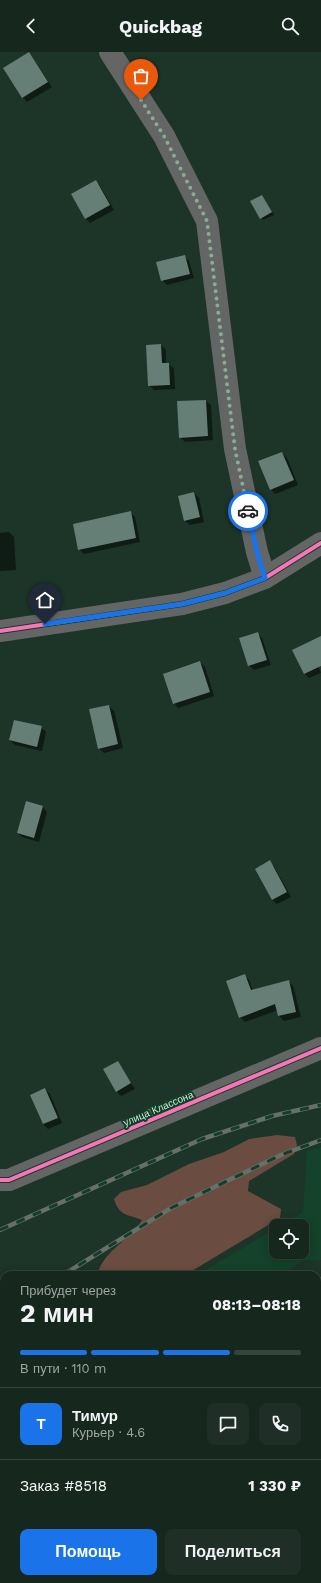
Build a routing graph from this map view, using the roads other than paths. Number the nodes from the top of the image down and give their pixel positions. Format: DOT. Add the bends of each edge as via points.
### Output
graph roads {
  1 [pos="110,52"];
  2 [pos="321,543"];
  3 [pos="265,578"];
  4 [pos="0,631"];
  5 [pos="321,1048"];
  6 [pos="0,1180"];
  1 -- 3 [label="street" via="164,136 207,221 235,449"];
  2 -- 3 [label="street"];
  3 -- 4 [label="street" via="225,593 182,604"];
  5 -- 6 [label="street, улица Классона" via="9,1180"];
}
